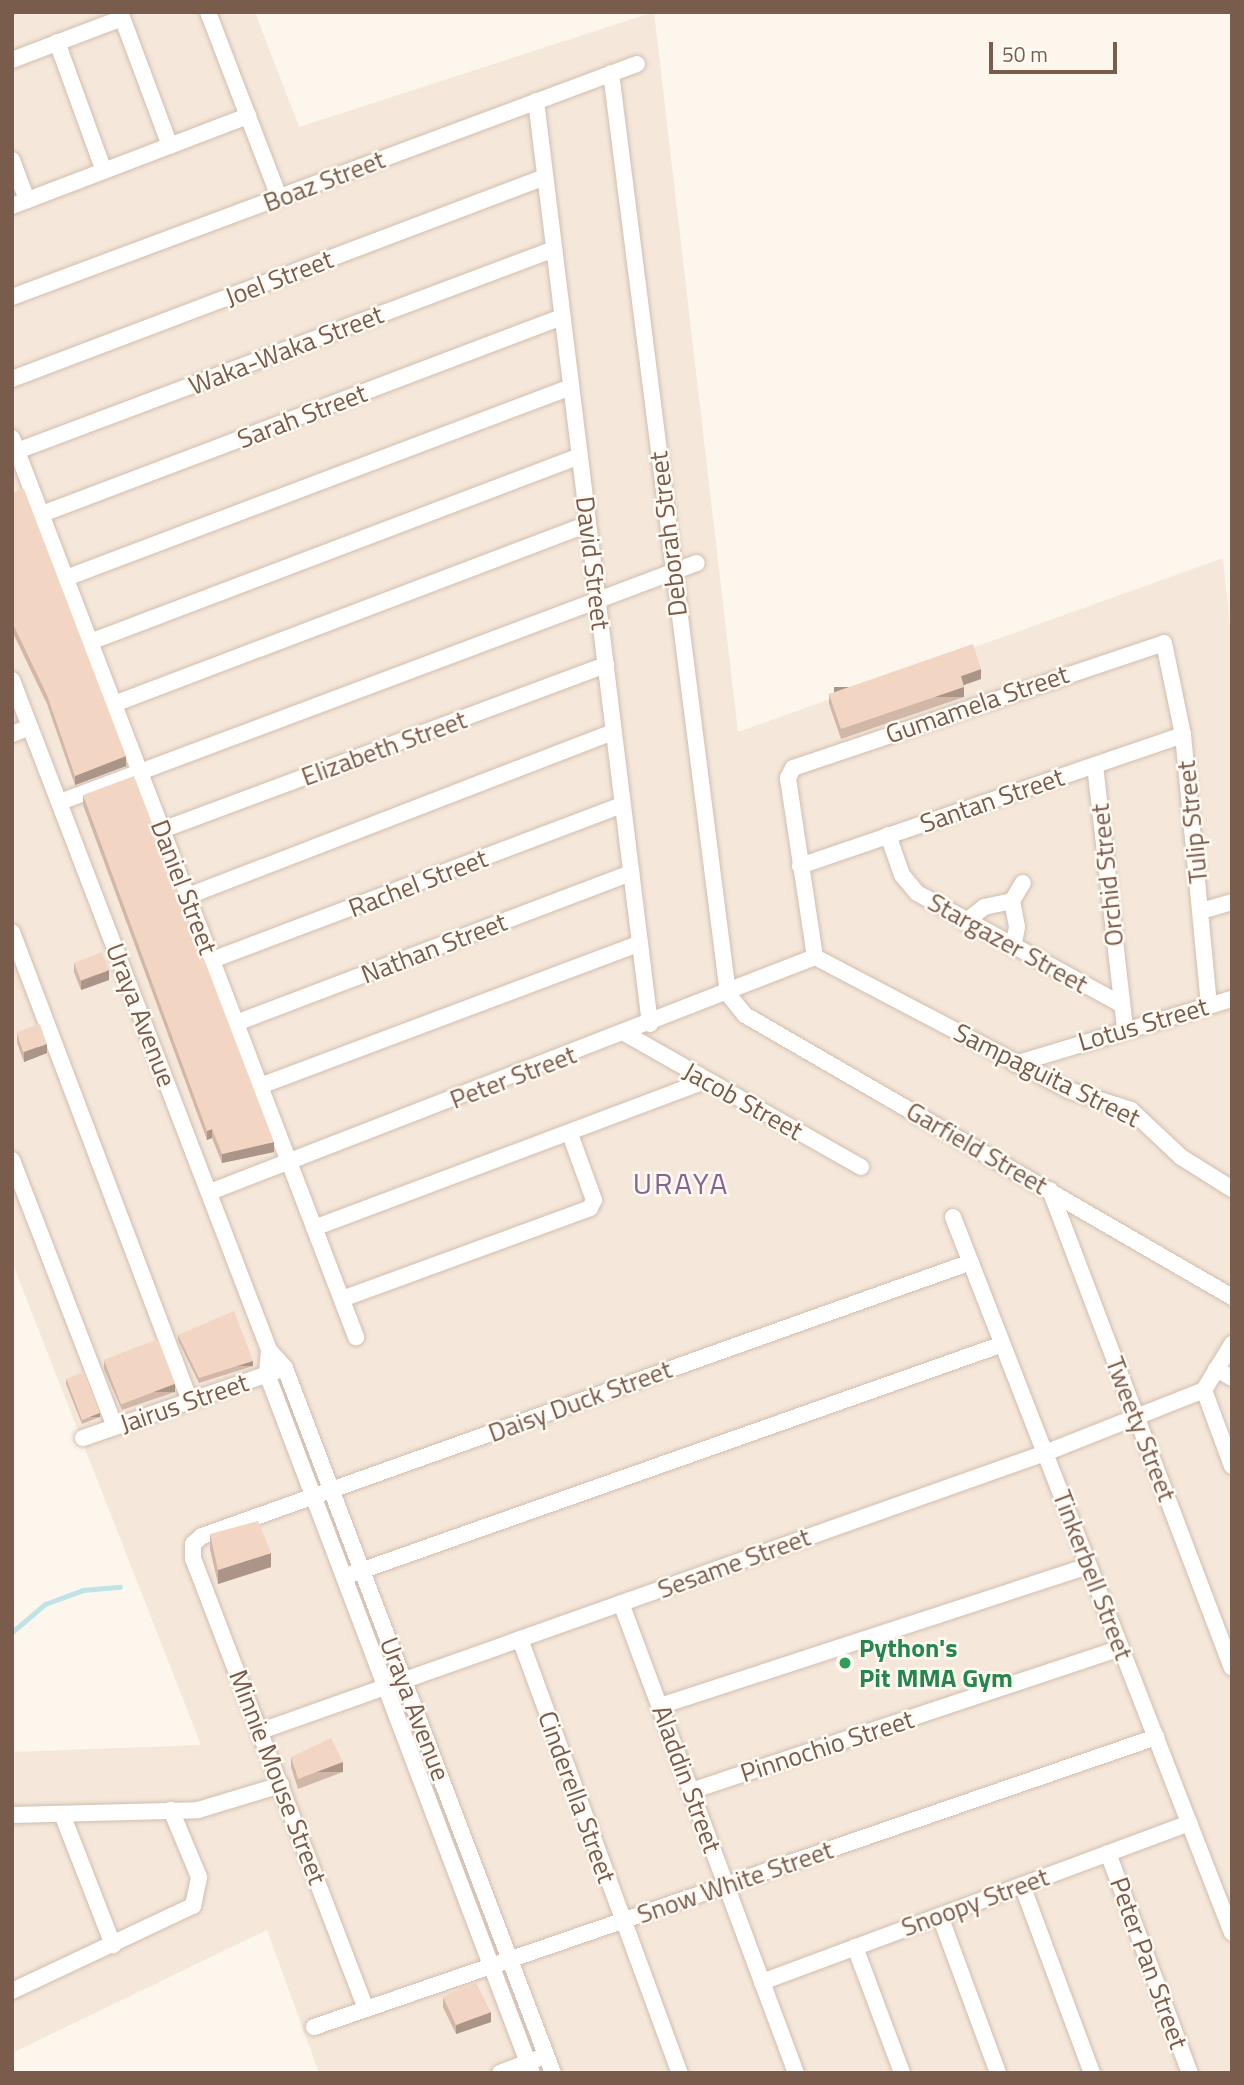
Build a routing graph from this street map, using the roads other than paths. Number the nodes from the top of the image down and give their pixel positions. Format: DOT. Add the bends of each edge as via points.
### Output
graph roads {
  1 [pos="208,12"];
  2 [pos="121,15"];
  3 [pos="57,43"];
  4 [pos="12,60"];
  5 [pos="636,64"];
  6 [pos="611,73"];
  7 [pos="536,101"];
  8 [pos="248,116"];
  9 [pos="170,146"];
  10 [pos="12,160"];
  11 [pos="104,171"];
  12 [pos="545,177"];
  13 [pos="279,197"];
  14 [pos="20,203"];
  15 [pos="554,249"];
  16 [pos="12,297"];
  17 [pos="562,317"];
  18 [pos="12,379"];
  19 [pos="571,387"];
  20 [pos="15,444"];
  21 [pos="580,456"];
  22 [pos="42,514"];
  23 [pos="588,524"];
  24 [pos="697,562"];
  25 [pos="673,572"];
  26 [pos="66,578"];
  27 [pos="597,600"];
  28 [pos="90,642"];
  29 [pos="1164,643"];
  30 [pos="606,665"];
  31 [pos="12,680"];
  32 [pos="114,704"];
  33 [pos="30,727"];
  34 [pos="614,732"];
  35 [pos="12,734"];
  36 [pos="1183,735"];
  37 [pos="1096,765"];
  38 [pos="140,772"];
  39 [pos="60,802"];
  40 [pos="623,805"];
  41 [pos="162,830"];
  42 [pos="888,835"];
  43 [pos="800,866"];
  44 [pos="631,873"];
  45 [pos="1023,883"];
  46 [pos="188,896"];
  47 [pos="1012,901"];
  48 [pos="1232,902"];
  49 [pos="1201,911"];
  50 [pos="965,922"];
  51 [pos="12,932"];
  52 [pos="640,943"];
  53 [pos="1013,948"];
  54 [pos="815,957"];
  55 [pos="212,960"];
  56 [pos="728,994"];
  57 [pos="1232,999"];
  58 [pos="1121,1004"];
  59 [pos="1209,1005"];
  60 [pos="236,1023"];
  61 [pos="650,1024"];
  62 [pos="1125,1027"];
  63 [pos="626,1034"];
  64 [pos="1015,1063"];
  65 [pos="706,1081"];
  66 [pos="260,1086"];
  67 [pos="570,1134"];
  68 [pos="12,1160"];
  69 [pos="289,1162"];
  70 [pos="861,1167"];
  71 [pos="1232,1189"];
  72 [pos="1050,1190"];
  73 [pos="210,1192"];
  74 [pos="953,1217"];
  75 [pos="314,1228"];
  76 [pos="971,1262"];
  77 [pos="1232,1297"];
  78 [pos="342,1299"];
  79 [pos="356,1337"];
  80 [pos="1003,1344"];
  81 [pos="1232,1344"];
  82 [pos="269,1350"];
  83 [pos="285,1368"];
  84 [pos="1216,1369"];
  85 [pos="267,1374"];
  86 [pos="1232,1378"];
  87 [pos="1204,1390"];
  88 [pos="190,1401"];
  89 [pos="1136,1417"];
  90 [pos="115,1427"];
  91 [pos="83,1438"];
  92 [pos="1045,1453"];
  93 [pos="1230,1457"];
  94 [pos="331,1490"];
  95 [pos="314,1496"];
  96 [pos="193,1544"];
  97 [pos="1089,1566"];
  98 [pos="362,1570"];
  99 [pos="344,1577"];
  100 [pos="621,1603"];
  101 [pos="520,1639"];
  102 [pos="1121,1648"];
  103 [pos="1232,1668"];
  104 [pos="404,1680"];
  105 [pos="386,1686"];
  106 [pos="660,1706"];
  107 [pos="261,1731"];
  108 [pos="1156,1737"];
  109 [pos="281,1785"];
  110 [pos="691,1791"];
  111 [pos="171,1810"];
  112 [pos="62,1814"];
  113 [pos="12,1815"];
  114 [pos="457,1819"];
  115 [pos="1189,1823"];
  116 [pos="439,1826"];
  117 [pos="1108,1853"];
  118 [pos="727,1885"];
  119 [pos="1022,1885"];
  120 [pos="940,1916"];
  121 [pos="622,1920"];
  122 [pos="1232,1933"];
  123 [pos="113,1945"];
  124 [pos="855,1947"];
  125 [pos="510,1959"];
  126 [pos="492,1965"];
  127 [pos="762,1982"];
  128 [pos="12,1991"];
  129 [pos="366,2009"];
  130 [pos="314,2027"];
  131 [pos="547,2056"];
  132 [pos="530,2067"];
  133 [pos="499,2073"];
  134 [pos="553,2073"];
  135 [pos="680,2073"];
  136 [pos="796,2073"];
  137 [pos="902,2073"];
  138 [pos="998,2073"];
  139 [pos="1092,2073"];
  140 [pos="1190,2073"];
  1 -- 8 [label="street"];
  2 -- 3 [label="street"];
  2 -- 9 [label="street"];
  3 -- 4 [label="street"];
  3 -- 11 [label="street"];
  5 -- 6 [label="street, Boaz Street"];
  6 -- 7 [label="street, Boaz Street"];
  6 -- 25 [label="street, Deborah Street"];
  7 -- 12 [label="street, David Street"];
  7 -- 13 [label="street, Boaz Street"];
  8 -- 9 [label="street"];
  8 -- 13 [label="street"];
  9 -- 11 [label="street"];
  10 -- 14 [label="street"];
  11 -- 14 [label="street"];
  12 -- 15 [label="street, David Street"];
  12 -- 18 [label="street, Joel Street"];
  13 -- 16 [label="street, Boaz Street"];
  15 -- 17 [label="street, David Street"];
  15 -- 20 [label="street, Waka-Waka Street"];
  17 -- 19 [label="street, David Street"];
  17 -- 22 [label="street, Sarah Street"];
  19 -- 21 [label="street, David Street"];
  19 -- 26 [label="street"];
  20 -- 22 [label="street, Daniel Street"];
  21 -- 23 [label="street, David Street"];
  21 -- 28 [label="street"];
  22 -- 26 [label="street, Daniel Street"];
  23 -- 27 [label="street, David Street"];
  23 -- 32 [label="street"];
  24 -- 25 [label="street"];
  25 -- 27 [label="street"];
  25 -- 56 [label="street, Deborah Street"];
  26 -- 28 [label="street, Daniel Street"];
  27 -- 30 [label="street, David Street"];
  27 -- 38 [label="street"];
  28 -- 32 [label="street, Daniel Street"];
  29 -- 36 [label="street, Tulip Street"];
  29 -- 43 [label="street, Gumamela Street" via="791,771"];
  30 -- 34 [label="street, David Street"];
  30 -- 41 [label="street, Elizabeth Street"];
  31 -- 33 [label="street, Uraya Avenue"];
  32 -- 38 [label="street, Daniel Street"];
  33 -- 35 [label="street"];
  33 -- 39 [label="street, Uraya Avenue"];
  34 -- 40 [label="street, David Street"];
  34 -- 46 [label="street"];
  36 -- 37 [label="street, Santan Street"];
  36 -- 49 [label="street, Tulip Street"];
  37 -- 42 [label="street, Santan Street"];
  37 -- 58 [label="street, Orchid Street"];
  38 -- 39 [label="street"];
  38 -- 41 [label="street, Daniel Street"];
  39 -- 73 [label="street, Uraya Avenue"];
  40 -- 44 [label="street, David Street"];
  40 -- 55 [label="street, Rachel Street"];
  41 -- 46 [label="street, Daniel Street"];
  42 -- 43 [label="street, Santan Street"];
  42 -- 50 [label="street, Stargazer Street" via="909,887"];
  43 -- 54 [label="street"];
  44 -- 52 [label="street, David Street"];
  44 -- 60 [label="street, Nathan Street"];
  45 -- 47 [label="street"];
  46 -- 55 [label="street, Daniel Street"];
  47 -- 50 [label="street" via="984,908"];
  47 -- 53 [label="street" via="1017,927"];
  48 -- 49 [label="street"];
  49 -- 59 [label="street, Tulip Street"];
  50 -- 53 [label="street, Stargazer Street"];
  51 -- 88 [label="street"];
  52 -- 61 [label="street, David Street"];
  52 -- 66 [label="street"];
  53 -- 58 [label="street, Stargazer Street"];
  54 -- 56 [label="street, Peter Street"];
  54 -- 64 [label="street, Sampaguita Street"];
  55 -- 60 [label="street, Daniel Street"];
  56 -- 61 [label="street, Peter Street"];
  56 -- 72 [label="street, Garfield Street" via="745,1015"];
  57 -- 59 [label="street, Lotus Street"];
  58 -- 62 [label="street, Orchid Street"];
  59 -- 62 [label="street, Lotus Street"];
  60 -- 66 [label="street, Daniel Street"];
  61 -- 63 [label="street, Peter Street"];
  62 -- 64 [label="street, Lotus Street"];
  63 -- 65 [label="street, Jacob Street"];
  63 -- 69 [label="street, Peter Street"];
  64 -- 71 [label="street, Sampaguita Street" via="1068,1090 1131,1110 1181,1157"];
  65 -- 67 [label="street"];
  65 -- 70 [label="street, Jacob Street"];
  66 -- 69 [label="street, Daniel Street"];
  67 -- 75 [label="street"];
  67 -- 78 [label="street" via="593,1206"];
  68 -- 90 [label="street"];
  69 -- 73 [label="street, Peter Street"];
  69 -- 75 [label="street, Daniel Street"];
  72 -- 77 [label="street, Garfield Street"];
  72 -- 89 [label="street, Tweety Street"];
  73 -- 82 [label="street, Uraya Avenue"];
  74 -- 76 [label="street, Tinkerbell Street"];
  75 -- 78 [label="street, Daniel Street"];
  76 -- 80 [label="street, Tinkerbell Street"];
  76 -- 94 [label="street, Daisy Duck Street"];
  78 -- 79 [label="street, Daniel Street"];
  80 -- 92 [label="street, Tinkerbell Street"];
  80 -- 98 [label="street"];
  81 -- 84 [label="street"];
  82 -- 83 [label="street, Uraya Avenue"];
  82 -- 85 [label="street, Uraya Avenue"];
  83 -- 85 [label="street, Jairus Street"];
  83 -- 94 [label="street, Uraya Avenue"];
  84 -- 86 [label="street"];
  84 -- 87 [label="street"];
  85 -- 88 [label="street, Jairus Street"];
  85 -- 95 [label="street, Uraya Avenue"];
  87 -- 89 [label="street, Sesame Street"];
  87 -- 93 [label="street"];
  88 -- 90 [label="street, Jairus Street"];
  89 -- 92 [label="street, Sesame Street"];
  89 -- 103 [label="street, Tweety Street"];
  90 -- 91 [label="street, Jairus Street"];
  92 -- 97 [label="street, Tinkerbell Street"];
  92 -- 100 [label="street, Sesame Street"];
  94 -- 95 [label="street, Daisy Duck Street"];
  94 -- 98 [label="street, Uraya Avenue"];
  95 -- 96 [label="street, Daisy Duck Street"];
  95 -- 99 [label="street, Uraya Avenue"];
  96 -- 107 [label="street, Minnie Mouse Street"];
  97 -- 102 [label="street, Tinkerbell Street"];
  97 -- 106 [label="street"];
  98 -- 99 [label="street"];
  98 -- 104 [label="street, Uraya Avenue"];
  99 -- 105 [label="street, Uraya Avenue"];
  100 -- 101 [label="street, Sesame Street"];
  100 -- 106 [label="street, Aladdin Street"];
  101 -- 104 [label="street, Sesame Street"];
  101 -- 121 [label="street, Cinderella Street"];
  102 -- 108 [label="street, Tinkerbell Street"];
  102 -- 110 [label="street, Pinnochio Street"];
  104 -- 105 [label="street, Sesame Street"];
  104 -- 114 [label="street, Uraya Avenue"];
  105 -- 107 [label="street, Sesame Street"];
  105 -- 116 [label="street, Uraya Avenue"];
  106 -- 110 [label="street, Aladdin Street"];
  107 -- 109 [label="street, Minnie Mouse Street"];
  108 -- 115 [label="street, Tinkerbell Street"];
  108 -- 118 [label="street, Snow White Street"];
  109 -- 111 [label="street" via="212,1808"];
  109 -- 129 [label="street, Minnie Mouse Street"];
  110 -- 118 [label="street, Aladdin Street"];
  111 -- 112 [label="street"];
  111 -- 123 [label="street" via="199,1877 199,1898 186,1911"];
  112 -- 113 [label="street"];
  112 -- 123 [label="street"];
  114 -- 116 [label="street"];
  114 -- 125 [label="street, Uraya Avenue"];
  115 -- 117 [label="street, Snoopy Street"];
  115 -- 122 [label="street, Tinkerbell Street"];
  116 -- 126 [label="street, Uraya Avenue"];
  117 -- 119 [label="street, Snoopy Street"];
  117 -- 140 [label="street, Peter Pan Street"];
  118 -- 121 [label="street, Snow White Street"];
  118 -- 127 [label="street, Aladdin Street"];
  119 -- 120 [label="street, Snoopy Street"];
  119 -- 139 [label="street"];
  120 -- 124 [label="street, Snoopy Street"];
  120 -- 138 [label="street"];
  121 -- 125 [label="street, Snow White Street"];
  121 -- 135 [label="street, Cinderella Street"];
  123 -- 128 [label="street"];
  124 -- 127 [label="street, Snoopy Street"];
  124 -- 137 [label="street"];
  125 -- 126 [label="street, Snow White Street"];
  125 -- 131 [label="street, Uraya Avenue"];
  126 -- 129 [label="street, Snow White Street"];
  126 -- 132 [label="street, Uraya Avenue"];
  127 -- 136 [label="street, Aladdin Street"];
  129 -- 130 [label="street, Snow White Street"];
  131 -- 132 [label="street"];
  131 -- 134 [label="street, Uraya Avenue"];
  132 -- 133 [label="street"];
}
